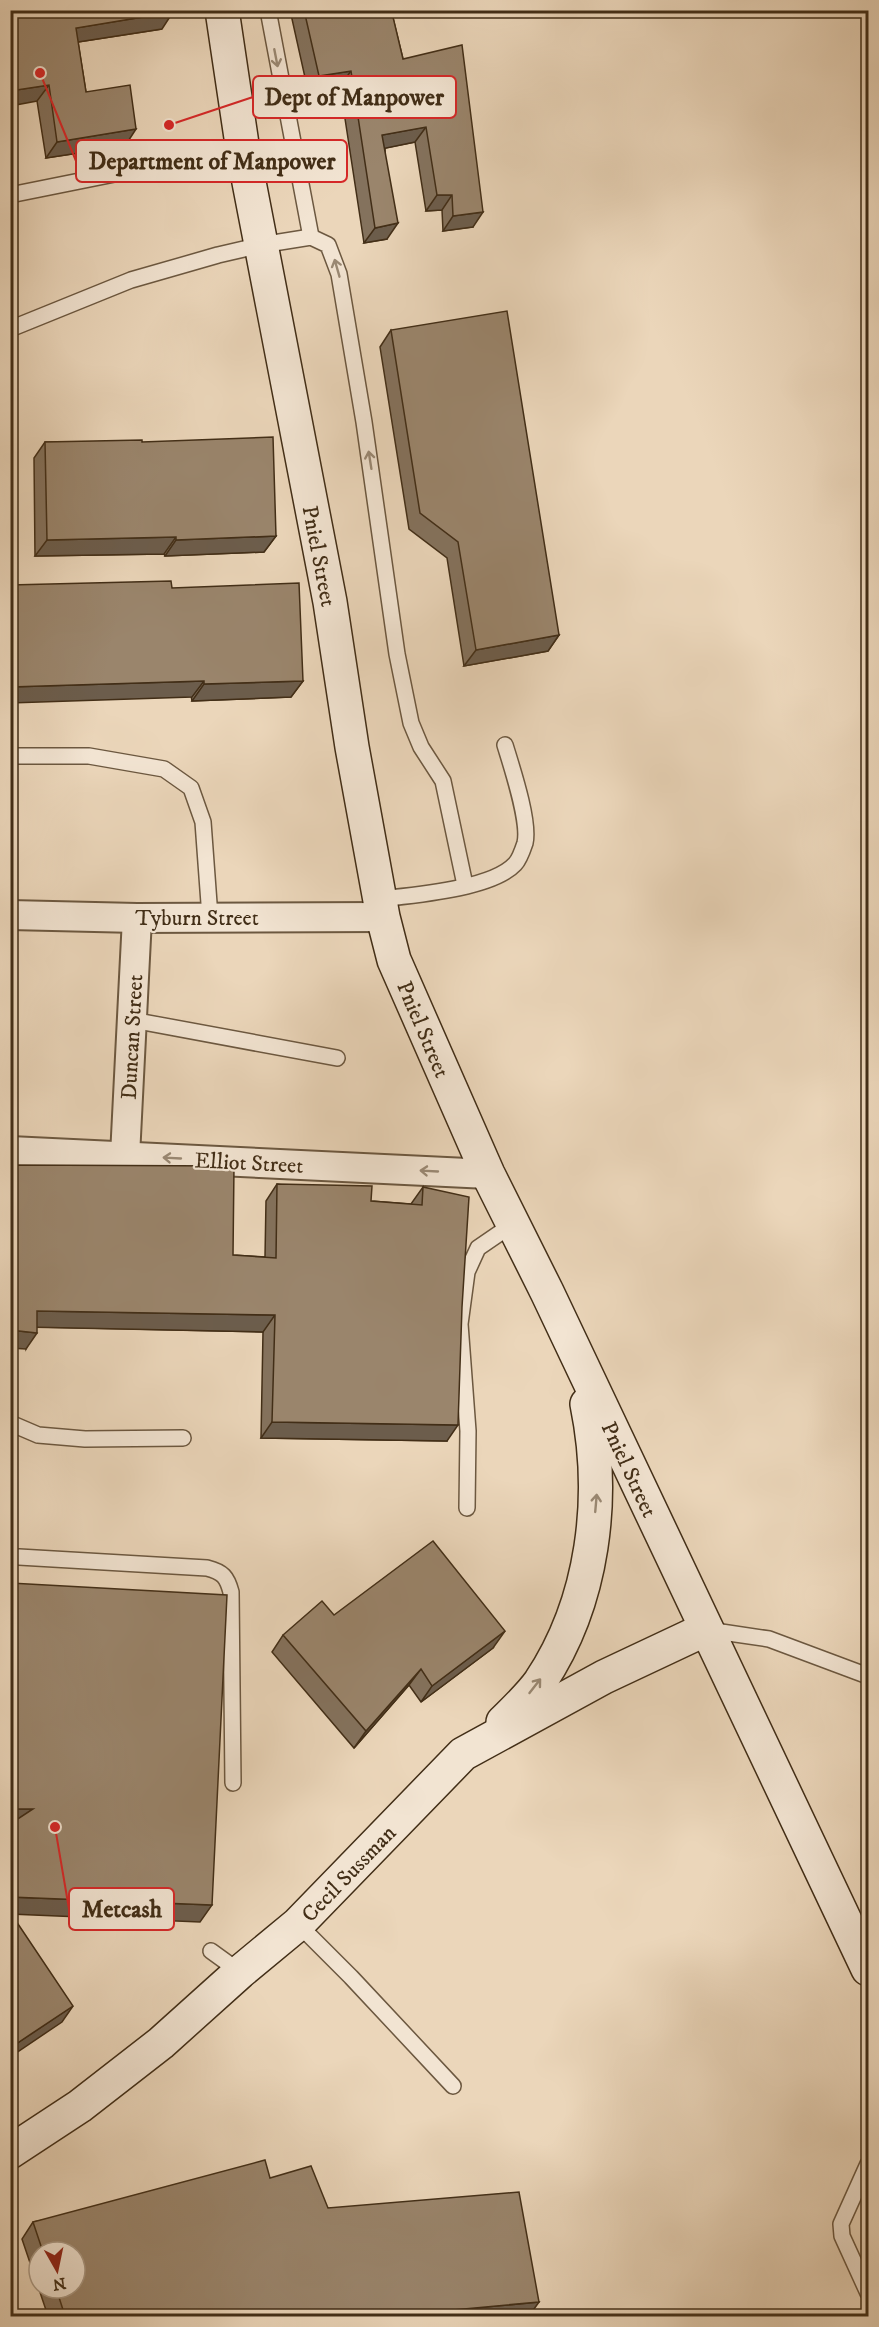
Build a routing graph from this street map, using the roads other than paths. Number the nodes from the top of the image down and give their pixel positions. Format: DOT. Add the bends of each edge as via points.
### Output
graph roads {
  1 [pos="222,10"];
  2 [pos="267,10"];
  3 [pos="243,151"];
  4 [pos="10,195"];
  5 [pos="311,237"];
  6 [pos="261,245"];
  7 [pos="10,329"];
  8 [pos="505,745"];
  9 [pos="10,756"];
  10 [pos="465,885"];
  11 [pos="381,908"];
  12 [pos="10,915"];
  13 [pos="210,917"];
  14 [pos="137,918"];
  15 [pos="132,1020"];
  16 [pos="337,1058"];
  17 [pos="10,1151"];
  18 [pos="125,1156"];
  19 [pos="488,1174"];
  20 [pos="513,1224"];
  21 [pos="547,1292"];
  22 [pos="10,1423"];
  23 [pos="183,1438"];
  24 [pos="467,1508"];
  25 [pos="19,1557"];
  26 [pos="706,1629"];
  27 [pos="868,1676"];
  28 [pos="463,1754"];
  29 [pos="233,1783"];
  30 [pos="298,1924"];
  31 [pos="211,1951"];
  32 [pos="868,1969"];
  33 [pos="240,1972"];
  34 [pos="453,2086"];
  35 [pos="10,2152"];
  36 [pos="868,2164"];
  37 [pos="868,2293"];
  1 -- 3 [label="main road, Pniel Street"];
  2 -- 5 [label="lane, one-way"];
  3 -- 4 [label="lane"];
  3 -- 6 [label="main road, Pniel Street"];
  5 -- 6 [label="lane"];
  10 -- 5 [label="lane, one-way" via="443,781 411,723 339,274 328,245"];
  6 -- 7 [label="lane" via="130,280"];
  6 -- 11 [label="main road, Pniel Street" via="330,602"];
  8 -- 10 [label="lane" via="522,807 525,842 517,863 496,878"];
  9 -- 13 [label="lane" via="89,756 153,767 164,769 191,788 203,822"];
  10 -- 11 [label="lane"];
  11 -- 13 [label="street, Tyburn Street"];
  11 -- 19 [label="main road, Pniel Street" via="394,960"];
  12 -- 14 [label="street, Tyburn Street"];
  13 -- 14 [label="street, Tyburn Street"];
  14 -- 15 [label="street, Duncan Street"];
  15 -- 16 [label="lane"];
  15 -- 18 [label="street, Duncan Street"];
  17 -- 18 [label="street, Elliot Street"];
  19 -- 18 [label="street, Elliot Street, one-way"];
  19 -- 20 [label="main road, Pniel Street"];
  20 -- 21 [label="main road, Pniel Street"];
  20 -- 24 [label="lane" via="478,1248 466,1272 460,1324 468,1431"];
  21 -- 26 [label="main road, Pniel Street"];
  28 -- 21 [label="main road, one-way" via="504,1722 539,1682 564,1637 582,1589 593,1539 597,1488 594,1437 584,1386"];
  22 -- 23 [label="lane" via="38,1435 85,1439"];
  25 -- 29 [label="lane" via="221,1572 231,1592"];
  26 -- 27 [label="lane" via="769,1639"];
  26 -- 28 [label="main road, Cecil Sussman" via="603,1677"];
  26 -- 32 [label="main road, Pniel Street"];
  28 -- 30 [label="main road, Cecil Sussman"];
  30 -- 33 [label="main road, Cecil Sussman"];
  30 -- 34 [label="lane"];
  31 -- 33 [label="lane"];
  33 -- 35 [label="main road, Cecil Sussman" via="161,2043 80,2106"];
  36 -- 37 [label="lane" via="841,2224 842,2236"];
}
